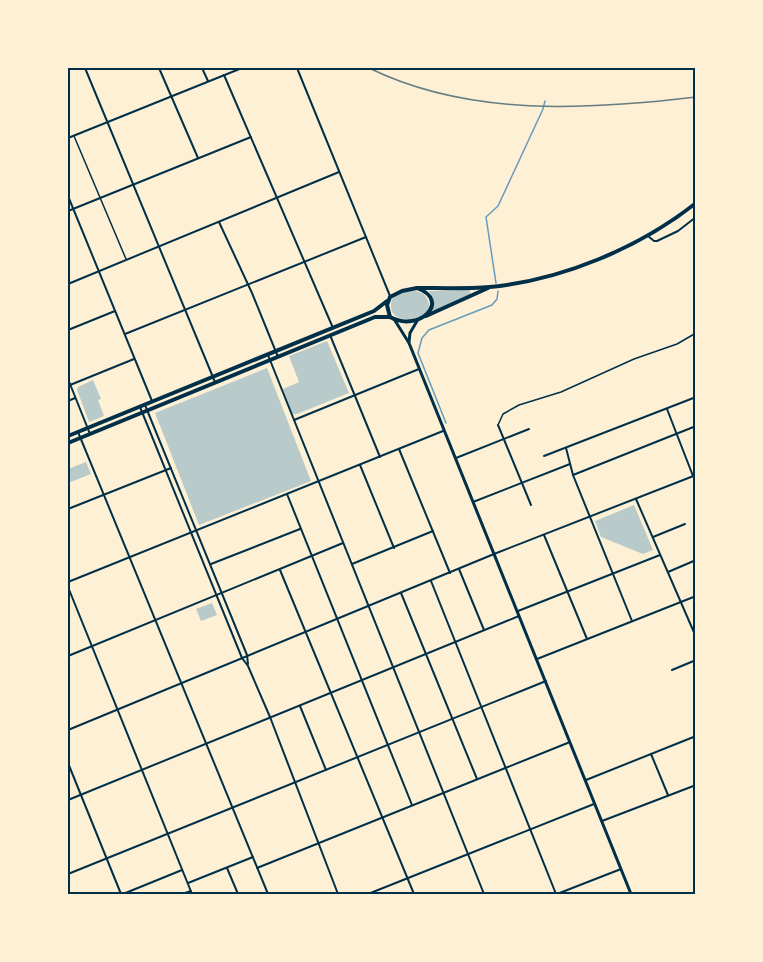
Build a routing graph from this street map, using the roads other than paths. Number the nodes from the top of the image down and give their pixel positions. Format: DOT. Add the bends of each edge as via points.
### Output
graph roads {
  1 [pos="85,68"];
  2 [pos="159,68"];
  3 [pos="202,68"];
  4 [pos="240,68"];
  5 [pos="297,68"];
  6 [pos="224,75"];
  7 [pos="208,81"];
  8 [pos="171,96"];
  9 [pos="107,121"];
  10 [pos="74,135"];
  11 [pos="251,137"];
  12 [pos="68,138"];
  13 [pos="198,158"];
  14 [pos="339,172"];
  15 [pos="133,184"];
  16 [pos="68,196"];
  17 [pos="99,197"];
  18 [pos="278,198"];
  19 [pos="696,203"];
  20 [pos="73,208"];
  21 [pos="68,210"];
  22 [pos="696,217"];
  23 [pos="219,222"];
  24 [pos="647,235"];
  25 [pos="366,237"];
  26 [pos="159,247"];
  27 [pos="126,260"];
  28 [pos="305,262"];
  29 [pos="99,271"];
  30 [pos="68,283"];
  31 [pos="248,285"];
  32 [pos="492,286"];
  33 [pos="417,288"];
  34 [pos="389,299"];
  35 [pos="186,309"];
  36 [pos="115,311"];
  37 [pos="426,317"];
  38 [pos="392,318"];
  39 [pos="417,321"];
  40 [pos="333,328"];
  41 [pos="68,330"];
  42 [pos="696,333"];
  43 [pos="125,334"];
  44 [pos="330,336"];
  45 [pos="409,343"];
  46 [pos="276,351"];
  47 [pos="268,355"];
  48 [pos="278,357"];
  49 [pos="135,358"];
  50 [pos="270,360"];
  51 [pos="419,369"];
  52 [pos="213,377"];
  53 [pos="68,379"];
  54 [pos="215,382"];
  55 [pos="70,385"];
  56 [pos="354,395"];
  57 [pos="696,397"];
  58 [pos="75,398"];
  59 [pos="68,400"];
  60 [pos="153,401"];
  61 [pos="145,405"];
  62 [pos="140,407"];
  63 [pos="667,408"];
  64 [pos="147,410"];
  65 [pos="142,412"];
  66 [pos="294,420"];
  67 [pos="498,425"];
  68 [pos="696,426"];
  69 [pos="87,428"];
  70 [pos="529,429"];
  71 [pos="444,431"];
  72 [pos="78,432"];
  73 [pos="677,433"];
  74 [pos="90,434"];
  75 [pos="68,436"];
  76 [pos="80,438"];
  77 [pos="504,439"];
  78 [pos="68,443"];
  79 [pos="566,448"];
  80 [pos="399,449"];
  81 [pos="544,456"];
  82 [pos="380,457"];
  83 [pos="456,459"];
  84 [pos="570,464"];
  85 [pos="360,465"];
  86 [pos="171,468"];
  87 [pos="165,470"];
  88 [pos="573,475"];
  89 [pos="694,476"];
  90 [pos="318,482"];
  91 [pos="522,483"];
  92 [pos="104,494"];
  93 [pos="286,494"];
  94 [pos="636,499"];
  95 [pos="473,502"];
  96 [pos="531,505"];
  97 [pos="68,509"];
  98 [pos="590,517"];
  99 [pos="685,524"];
  100 [pos="300,529"];
  101 [pos="198,531"];
  102 [pos="433,531"];
  103 [pos="191,533"];
  104 [pos="544,535"];
  105 [pos="653,537"];
  106 [pos="343,543"];
  107 [pos="394,548"];
  108 [pos="494,554"];
  109 [pos="660,555"];
  110 [pos="312,556"];
  111 [pos="129,558"];
  112 [pos="696,560"];
  113 [pos="211,564"];
  114 [pos="352,565"];
  115 [pos="459,569"];
  116 [pos="280,570"];
  117 [pos="668,572"];
  118 [pos="450,573"];
  119 [pos="612,574"];
  120 [pos="431,581"];
  121 [pos="68,582"];
  122 [pos="68,587"];
  123 [pos="567,591"];
  124 [pos="222,593"];
  125 [pos="401,593"];
  126 [pos="216,595"];
  127 [pos="696,596"];
  128 [pos="681,602"];
  129 [pos="369,606"];
  130 [pos="518,614"];
  131 [pos="337,619"];
  132 [pos="155,620"];
  133 [pos="632,621"];
  134 [pos="484,630"];
  135 [pos="306,632"];
  136 [pos="696,637"];
  137 [pos="587,639"];
  138 [pos="455,642"];
  139 [pos="92,646"];
  140 [pos="426,653"];
  141 [pos="248,655"];
  142 [pos="68,656"];
  143 [pos="242,658"];
  144 [pos="537,659"];
  145 [pos="696,660"];
  146 [pos="248,666"];
  147 [pos="393,667"];
  148 [pos="672,670"];
  149 [pos="362,680"];
  150 [pos="546,681"];
  151 [pos="181,683"];
  152 [pos="330,692"];
  153 [pos="299,705"];
  154 [pos="482,707"];
  155 [pos="117,710"];
  156 [pos="270,717"];
  157 [pos="452,719"];
  158 [pos="68,729"];
  159 [pos="419,732"];
  160 [pos="696,736"];
  161 [pos="570,742"];
  162 [pos="206,743"];
  163 [pos="388,745"];
  164 [pos="651,754"];
  165 [pos="358,757"];
  166 [pos="68,763"];
  167 [pos="506,768"];
  168 [pos="141,769"];
  169 [pos="326,770"];
  170 [pos="477,779"];
  171 [pos="586,780"];
  172 [pos="295,782"];
  173 [pos="696,784"];
  174 [pos="443,793"];
  175 [pos="81,794"];
  176 [pos="668,795"];
  177 [pos="68,800"];
  178 [pos="595,803"];
  179 [pos="412,806"];
  180 [pos="232,807"];
  181 [pos="383,817"];
  182 [pos="602,821"];
  183 [pos="530,830"];
  184 [pos="168,832"];
  185 [pos="318,843"];
  186 [pos="468,854"];
  187 [pos="253,857"];
  188 [pos="106,858"];
  189 [pos="227,868"];
  190 [pos="257,868"];
  191 [pos="621,869"];
  192 [pos="182,870"];
  193 [pos="68,874"];
  194 [pos="408,879"];
  195 [pos="188,883"];
  196 [pos="192,893"];
  197 [pos="122,894"];
  198 [pos="182,894"];
  199 [pos="238,894"];
  200 [pos="268,894"];
  201 [pos="338,894"];
  202 [pos="368,894"];
  203 [pos="414,894"];
  204 [pos="484,894"];
  205 [pos="557,894"];
  206 [pos="631,894"];
  1 -- 9 [label="street"];
  2 -- 8 [label="street"];
  3 -- 7 [label="street"];
  4 -- 6 [label="street"];
  5 -- 14 [label="street"];
  6 -- 7 [label="street"];
  6 -- 11 [label="street"];
  7 -- 8 [label="street"];
  8 -- 9 [label="street"];
  8 -- 13 [label="street"];
  9 -- 10 [label="street"];
  9 -- 15 [label="street"];
  10 -- 12 [label="street"];
  10 -- 17 [label="street"];
  11 -- 13 [label="street"];
  11 -- 18 [label="street"];
  13 -- 15 [label="street"];
  14 -- 18 [label="street"];
  14 -- 25 [label="street"];
  15 -- 17 [label="street"];
  15 -- 26 [label="street"];
  16 -- 20 [label="street"];
  17 -- 20 [label="street"];
  17 -- 27 [label="street"];
  18 -- 23 [label="street"];
  18 -- 28 [label="street"];
  19 -- 24 [label="main road"];
  20 -- 21 [label="street"];
  20 -- 29 [label="street"];
  22 -- 24 [label="street" via="657,241"];
  23 -- 26 [label="street"];
  23 -- 31 [label="street"];
  24 -- 32 [label="main road" via="560,272"];
  25 -- 28 [label="street"];
  25 -- 34 [label="street"];
  26 -- 27 [label="street"];
  26 -- 35 [label="street"];
  27 -- 29 [label="street"];
  28 -- 31 [label="street"];
  28 -- 40 [label="street"];
  29 -- 30 [label="street"];
  29 -- 36 [label="street"];
  31 -- 35 [label="street"];
  31 -- 46 [label="street"];
  32 -- 33 [label="main road"];
  32 -- 37 [label="main road"];
  33 -- 34 [label="main road"];
  33 -- 37 [label="main road" via="431,300"];
  34 -- 38 [label="main road" via="387,309"];
  34 -- 40 [label="main road" via="374,311"];
  35 -- 43 [label="street"];
  35 -- 52 [label="street"];
  36 -- 41 [label="street"];
  36 -- 43 [label="street"];
  37 -- 39 [label="main road"];
  38 -- 39 [label="main road"];
  38 -- 44 [label="main road" via="375,317"];
  38 -- 45 [label="main road"];
  39 -- 45 [label="main road"];
  40 -- 46 [label="main road"];
  42 -- 67 [label="street" via="561,392 519,405 503,414"];
  43 -- 49 [label="street"];
  44 -- 48 [label="main road"];
  44 -- 56 [label="street"];
  45 -- 51 [label="main road"];
  46 -- 47 [label="main road"];
  46 -- 48 [label="street"];
  47 -- 50 [label="street"];
  47 -- 52 [label="main road"];
  48 -- 50 [label="main road"];
  49 -- 55 [label="street"];
  49 -- 60 [label="street"];
  50 -- 54 [label="main road"];
  50 -- 66 [label="street"];
  51 -- 56 [label="street"];
  51 -- 71 [label="main road"];
  52 -- 54 [label="street"];
  52 -- 60 [label="main road"];
  53 -- 55 [label="street"];
  54 -- 64 [label="main road"];
  55 -- 58 [label="street"];
  56 -- 66 [label="street"];
  56 -- 82 [label="street"];
  57 -- 63 [label="street"];
  58 -- 59 [label="street"];
  58 -- 69 [label="street"];
  60 -- 61 [label="main road"];
  61 -- 62 [label="main road"];
  61 -- 64 [label="street"];
  62 -- 65 [label="street"];
  62 -- 69 [label="main road"];
  63 -- 73 [label="street"];
  63 -- 79 [label="street"];
  64 -- 65 [label="main road"];
  64 -- 86 [label="street"];
  65 -- 74 [label="main road"];
  65 -- 87 [label="street"];
  66 -- 90 [label="street"];
  67 -- 77 [label="street"];
  68 -- 73 [label="street"];
  69 -- 72 [label="main road"];
  69 -- 74 [label="street"];
  70 -- 77 [label="street"];
  71 -- 80 [label="street"];
  71 -- 83 [label="main road"];
  72 -- 75 [label="main road"];
  72 -- 76 [label="street"];
  73 -- 88 [label="street"];
  73 -- 89 [label="street"];
  74 -- 76 [label="main road"];
  76 -- 78 [label="main road"];
  76 -- 92 [label="street"];
  77 -- 83 [label="street"];
  77 -- 91 [label="street"];
  79 -- 81 [label="street"];
  79 -- 84 [label="street"];
  80 -- 82 [label="street"];
  80 -- 102 [label="street"];
  82 -- 85 [label="street"];
  83 -- 95 [label="main road"];
  84 -- 88 [label="street"];
  84 -- 91 [label="street"];
  85 -- 90 [label="street"];
  85 -- 107 [label="street"];
  86 -- 87 [label="street"];
  86 -- 101 [label="street"];
  87 -- 92 [label="street"];
  87 -- 103 [label="street"];
  88 -- 98 [label="street"];
  89 -- 94 [label="street"];
  90 -- 93 [label="street"];
  90 -- 106 [label="street"];
  91 -- 95 [label="street"];
  91 -- 96 [label="street"];
  92 -- 97 [label="street"];
  92 -- 111 [label="street"];
  93 -- 100 [label="street"];
  93 -- 101 [label="street"];
  94 -- 98 [label="street"];
  94 -- 105 [label="street"];
  95 -- 108 [label="main road"];
  98 -- 104 [label="street"];
  98 -- 119 [label="street"];
  99 -- 105 [label="street"];
  100 -- 110 [label="street"];
  100 -- 113 [label="street"];
  101 -- 103 [label="street"];
  101 -- 113 [label="street"];
  102 -- 107 [label="street"];
  102 -- 118 [label="street"];
  103 -- 111 [label="street"];
  103 -- 126 [label="street"];
  104 -- 108 [label="street"];
  104 -- 123 [label="street"];
  105 -- 109 [label="street"];
  106 -- 110 [label="street"];
  106 -- 114 [label="street"];
  107 -- 114 [label="street"];
  108 -- 115 [label="street"];
  108 -- 130 [label="main road"];
  109 -- 117 [label="street"];
  109 -- 119 [label="street"];
  110 -- 116 [label="street"];
  110 -- 131 [label="street"];
  111 -- 121 [label="street"];
  111 -- 132 [label="street"];
  112 -- 117 [label="street"];
  113 -- 124 [label="street"];
  114 -- 129 [label="street"];
  115 -- 118 [label="street"];
  115 -- 134 [label="street"];
  116 -- 124 [label="street"];
  116 -- 135 [label="street"];
  117 -- 128 [label="street"];
  118 -- 120 [label="street"];
  119 -- 123 [label="street"];
  119 -- 133 [label="street"];
  120 -- 125 [label="street"];
  120 -- 138 [label="street"];
  122 -- 139 [label="street"];
  123 -- 130 [label="street"];
  123 -- 137 [label="street"];
  124 -- 126 [label="street"];
  124 -- 141 [label="street"];
  125 -- 129 [label="street"];
  125 -- 140 [label="street"];
  126 -- 132 [label="street"];
  126 -- 143 [label="street"];
  127 -- 128 [label="street"];
  128 -- 133 [label="street"];
  128 -- 136 [label="street"];
  129 -- 131 [label="street"];
  129 -- 147 [label="street"];
  130 -- 134 [label="street"];
  130 -- 144 [label="main road"];
  131 -- 135 [label="street"];
  131 -- 149 [label="street"];
  132 -- 139 [label="street"];
  132 -- 151 [label="street"];
  133 -- 137 [label="street"];
  134 -- 138 [label="street"];
  135 -- 141 [label="street"];
  135 -- 152 [label="street"];
  137 -- 144 [label="street"];
  138 -- 140 [label="street"];
  138 -- 154 [label="street"];
  139 -- 142 [label="street"];
  139 -- 155 [label="street"];
  140 -- 147 [label="street"];
  140 -- 157 [label="street"];
  141 -- 143 [label="street"];
  141 -- 146 [label="street"];
  143 -- 146 [label="street"];
  143 -- 151 [label="street"];
  144 -- 150 [label="main road"];
  145 -- 148 [label="street"];
  146 -- 156 [label="street"];
  147 -- 149 [label="street"];
  147 -- 159 [label="street"];
  149 -- 152 [label="street"];
  149 -- 163 [label="street"];
  150 -- 154 [label="street"];
  150 -- 161 [label="main road"];
  151 -- 155 [label="street"];
  151 -- 162 [label="street"];
  152 -- 153 [label="street"];
  152 -- 165 [label="street"];
  153 -- 156 [label="street"];
  153 -- 169 [label="street"];
  154 -- 157 [label="street"];
  154 -- 167 [label="street"];
  155 -- 158 [label="street"];
  155 -- 168 [label="street"];
  156 -- 162 [label="street"];
  156 -- 172 [label="street"];
  157 -- 159 [label="street"];
  157 -- 170 [label="street"];
  159 -- 163 [label="street"];
  159 -- 174 [label="street"];
  160 -- 164 [label="street"];
  161 -- 167 [label="street"];
  161 -- 171 [label="main road"];
  162 -- 168 [label="street"];
  162 -- 180 [label="street"];
  163 -- 165 [label="street"];
  163 -- 179 [label="street"];
  164 -- 171 [label="street"];
  164 -- 176 [label="street"];
  165 -- 169 [label="street"];
  165 -- 181 [label="street"];
  166 -- 175 [label="street"];
  167 -- 170 [label="street"];
  167 -- 183 [label="street"];
  168 -- 175 [label="street"];
  168 -- 184 [label="street"];
  169 -- 172 [label="street"];
  170 -- 174 [label="street"];
  171 -- 178 [label="main road"];
  172 -- 180 [label="street"];
  172 -- 185 [label="street"];
  173 -- 176 [label="street"];
  174 -- 179 [label="street"];
  174 -- 186 [label="street"];
  175 -- 177 [label="street"];
  175 -- 188 [label="street"];
  176 -- 182 [label="street"];
  178 -- 182 [label="main road"];
  178 -- 183 [label="street"];
  179 -- 181 [label="street"];
  180 -- 184 [label="street"];
  180 -- 187 [label="street"];
  181 -- 185 [label="street"];
  181 -- 194 [label="street"];
  182 -- 191 [label="main road"];
  183 -- 186 [label="street"];
  183 -- 205 [label="street"];
  184 -- 188 [label="street"];
  184 -- 192 [label="street"];
  185 -- 190 [label="street"];
  185 -- 201 [label="street"];
  186 -- 194 [label="street"];
  186 -- 204 [label="street"];
  187 -- 189 [label="street"];
  187 -- 190 [label="street"];
  188 -- 193 [label="street"];
  188 -- 197 [label="street"];
  189 -- 195 [label="street"];
  189 -- 199 [label="street"];
  190 -- 200 [label="street"];
  191 -- 205 [label="street"];
  191 -- 206 [label="main road"];
  192 -- 195 [label="street"];
  192 -- 197 [label="street"];
  194 -- 202 [label="street"];
  194 -- 203 [label="street"];
  195 -- 196 [label="street"];
  196 -- 198 [label="street"];
}
